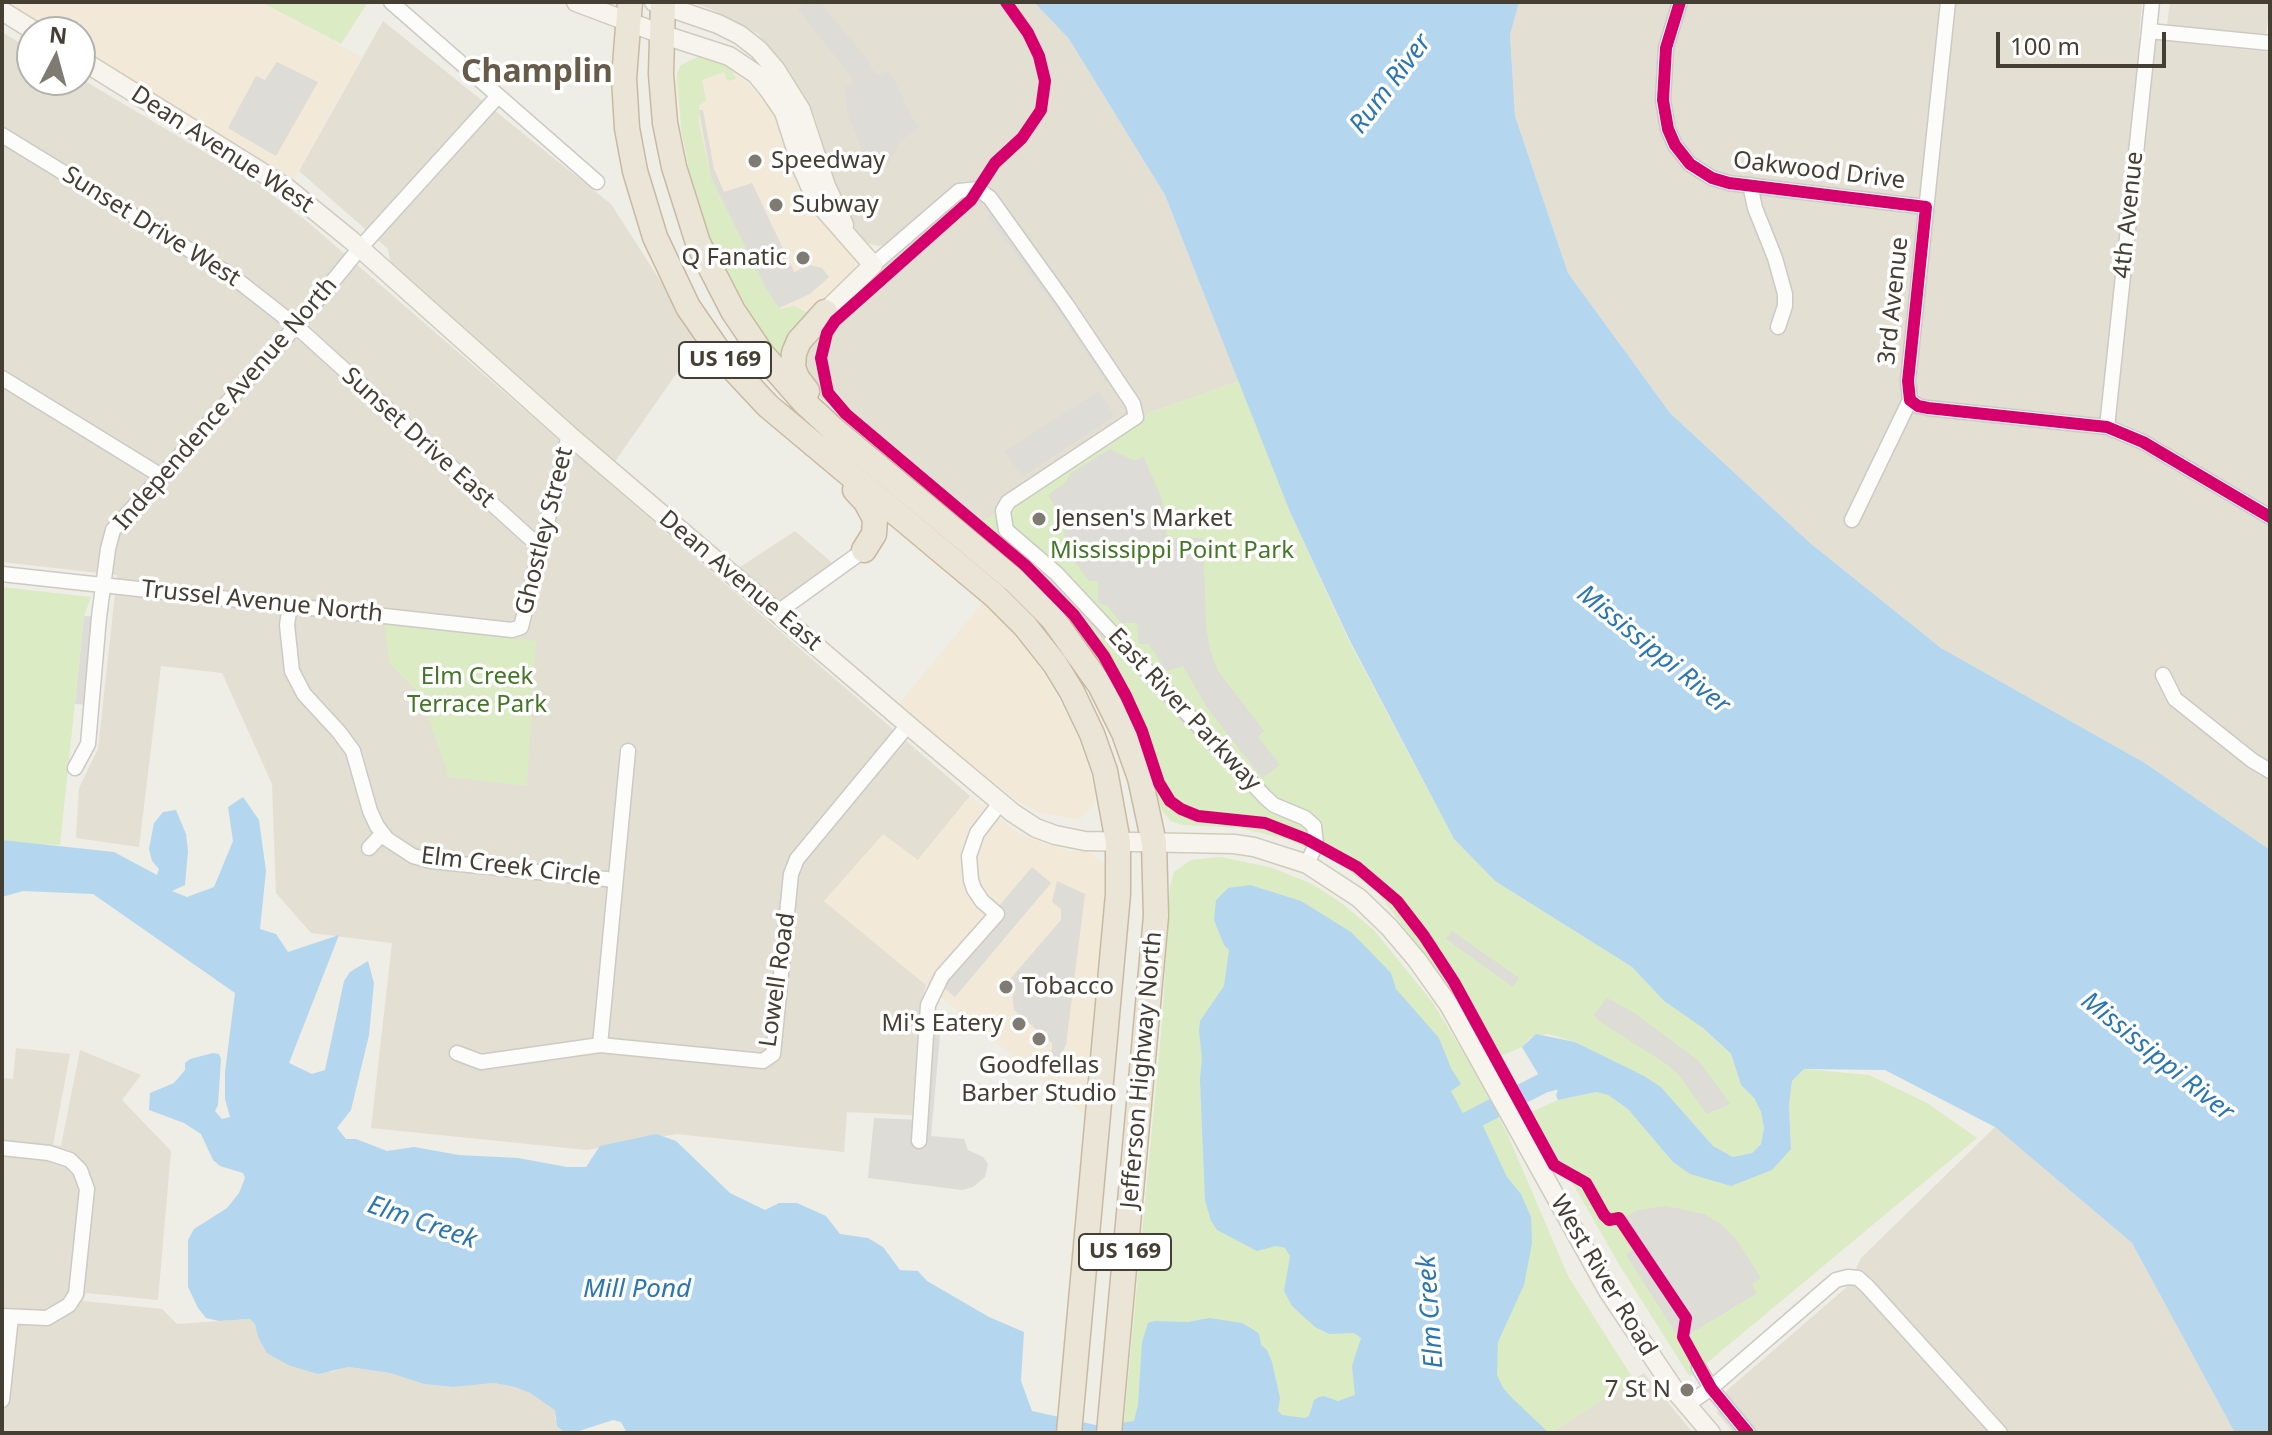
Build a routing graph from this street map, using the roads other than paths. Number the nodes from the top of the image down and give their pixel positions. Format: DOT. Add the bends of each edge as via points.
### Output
graph roads {
  1 [pos="391,2"];
  2 [pos="576,2"];
  3 [pos="1680,2"];
  4 [pos="1948,2"];
  5 [pos="2152,2"];
  6 [pos="660,3"];
  7 [pos="628,12"];
  8 [pos="2149,31"];
  9 [pos="661,34"];
  10 [pos="2270,43"];
  11 [pos="96,69"];
  12 [pos="498,96"];
  13 [pos="2,135"];
  14 [pos="597,182"];
  15 [pos="1750,185"];
  16 [pos="1926,207"];
  17 [pos="849,235"];
  18 [pos="360,248"];
  19 [pos="873,265"];
  20 [pos="825,312"];
  21 [pos="296,326"];
  22 [pos="1778,327"];
  23 [pos="2,378"];
  24 [pos="1910,400"];
  25 [pos="768,406"];
  26 [pos="2107,427"];
  27 [pos="569,435"];
  28 [pos="163,477"];
  29 [pos="892,478"];
  30 [pos="2270,517"];
  31 [pos="1852,520"];
  32 [pos="542,549"];
  33 [pos="864,550"];
  34 [pos="2,574"];
  35 [pos="103,585"];
  36 [pos="290,605"];
  37 [pos="778,612"];
  38 [pos="521,627"];
  39 [pos="2163,675"];
  40 [pos="908,725"];
  41 [pos="628,751"];
  42 [pos="75,768"];
  43 [pos="2270,771"];
  44 [pos="1001,802"];
  45 [pos="382,834"];
  46 [pos="1118,842"];
  47 [pos="1154,843"];
  48 [pos="369,848"];
  49 [pos="1307,864"];
  50 [pos="615,880"];
  51 [pos="600,1045"];
  52 [pos="457,1053"];
  53 [pos="919,1141"];
  54 [pos="2,1148"];
  55 [pos="7,1317"];
  56 [pos="1699,1368"];
  57 [pos="1711,1388"];
  58 [pos="2,1400"];
  59 [pos="1687,1405"];
  60 [pos="1070,1424"];
  61 [pos="1110,1425"];
  62 [pos="1711,1433"];
  63 [pos="1748,1433"];
  64 [pos="2000,1433"];
  1 -- 12 [label="street"];
  2 -- 7 [label="street"];
  3 -- 15 [label="street, Oakwood Drive" via="1664,60 1668,129 1681,155 1700,172"];
  4 -- 16 [label="street, 3rd Avenue"];
  5 -- 8 [label="street, 4th Avenue"];
  6 -- 9 [label="highway, US 169"];
  6 -- 17 [label="street" via="740,35 776,70 801,110"];
  7 -- 9 [label="street"];
  7 -- 25 [label="highway, US 169" via="627,128 655,237 705,334"];
  8 -- 10 [label="street"];
  8 -- 26 [label="street, 4th Avenue"];
  9 -- 17 [label="street" via="729,56 756,74 784,112 816,200"];
  9 -- 29 [label="highway, US 169" via="662,100 674,167 719,288 779,375"];
  11 -- 18 [label="street, Dean Avenue West" via="287,188"];
  12 -- 14 [label="street"];
  12 -- 18 [label="street, Independence Avenue North"];
  13 -- 21 [label="street, Sunset Drive West" via="232,276"];
  15 -- 16 [label="street, Oakwood Drive"];
  15 -- 22 [label="street" via="1785,294"];
  16 -- 24 [label="street, 3rd Avenue"];
  17 -- 19 [label="street"];
  18 -- 21 [label="street, Independence Avenue North"];
  18 -- 27 [label="street, Dean Avenue East"];
  19 -- 20 [label="street"];
  19 -- 49 [label="street, East River Parkway" via="959,191 982,191 990,198 1136,410 1133,421 1008,502 1003,511 1006,530 1057,574 1263,795 1309,821 1317,834"];
  20 -- 29 [label="highway" via="796,346 797,378 876,453"];
  21 -- 28 [label="street, Independence Avenue North"];
  21 -- 32 [label="street, Sunset Drive East"];
  23 -- 28 [label="street"];
  24 -- 26 [label="street" via="1928,408"];
  24 -- 31 [label="street, 3rd Avenue"];
  25 -- 33 [label="highway" via="785,433 866,502 875,527"];
  25 -- 46 [label="highway, US 169" via="995,596 1040,645 1092,734"];
  26 -- 30 [label="street" via="2143,442"];
  27 -- 32 [label="street, Ghostley Street"];
  27 -- 37 [label="street, Dean Avenue East"];
  28 -- 35 [label="street, Independence Avenue North" via="113,530"];
  29 -- 47 [label="highway, Jefferson Highway North / US 169" via="1015,581 1072,642 1114,710 1132,753"];
  32 -- 38 [label="street, Ghostley Street"];
  33 -- 37 [label="street"];
  34 -- 35 [label="street, Trussel Avenue North"];
  35 -- 36 [label="street, Trussel Avenue North"];
  35 -- 42 [label="street, Independence Avenue North" via="88,744"];
  36 -- 38 [label="street, Trussel Avenue North"];
  36 -- 45 [label="street" via="292,671 304,694 353,751"];
  37 -- 40 [label="street, Dean Avenue East"];
  39 -- 43 [label="street" via="2175,699"];
  40 -- 44 [label="street, Dean Avenue East"];
  40 -- 51 [label="street, Lowell Road" via="797,859 791,874 773,1054 763,1061"];
  41 -- 50 [label="street"];
  44 -- 46 [label="street, Dean Avenue East" via="1055,835"];
  44 -- 53 [label="street" via="977,833 969,856 974,889 997,914 942,976 928,1005"];
  45 -- 48 [label="street"];
  45 -- 50 [label="street, Elm Creek Circle" via="413,856 431,861"];
  46 -- 47 [label="street, Dean Avenue East"];
  46 -- 60 [label="highway, Jefferson Highway North / US 169" via="1116,920"];
  47 -- 49 [label="street, West River Road" via="1234,844"];
  47 -- 61 [label="highway, Jefferson Highway North / US 169" via="1154,936"];
  49 -- 59 [label="street, West River Road" via="1351,891 1389,927 1449,1005 1608,1291"];
  50 -- 51 [label="street"];
  51 -- 52 [label="street, Lowell Road" via="481,1062"];
  54 -- 55 [label="street" via="70,1160 87,1189 76,1294 47,1318"];
  55 -- 58 [label="street"];
  56 -- 57 [label="street"];
  57 -- 59 [label="street"];
  57 -- 63 [label="street"];
  57 -- 64 [label="street" via="1836,1280 1858,1278"];
  59 -- 62 [label="street, West River Road"];
}
